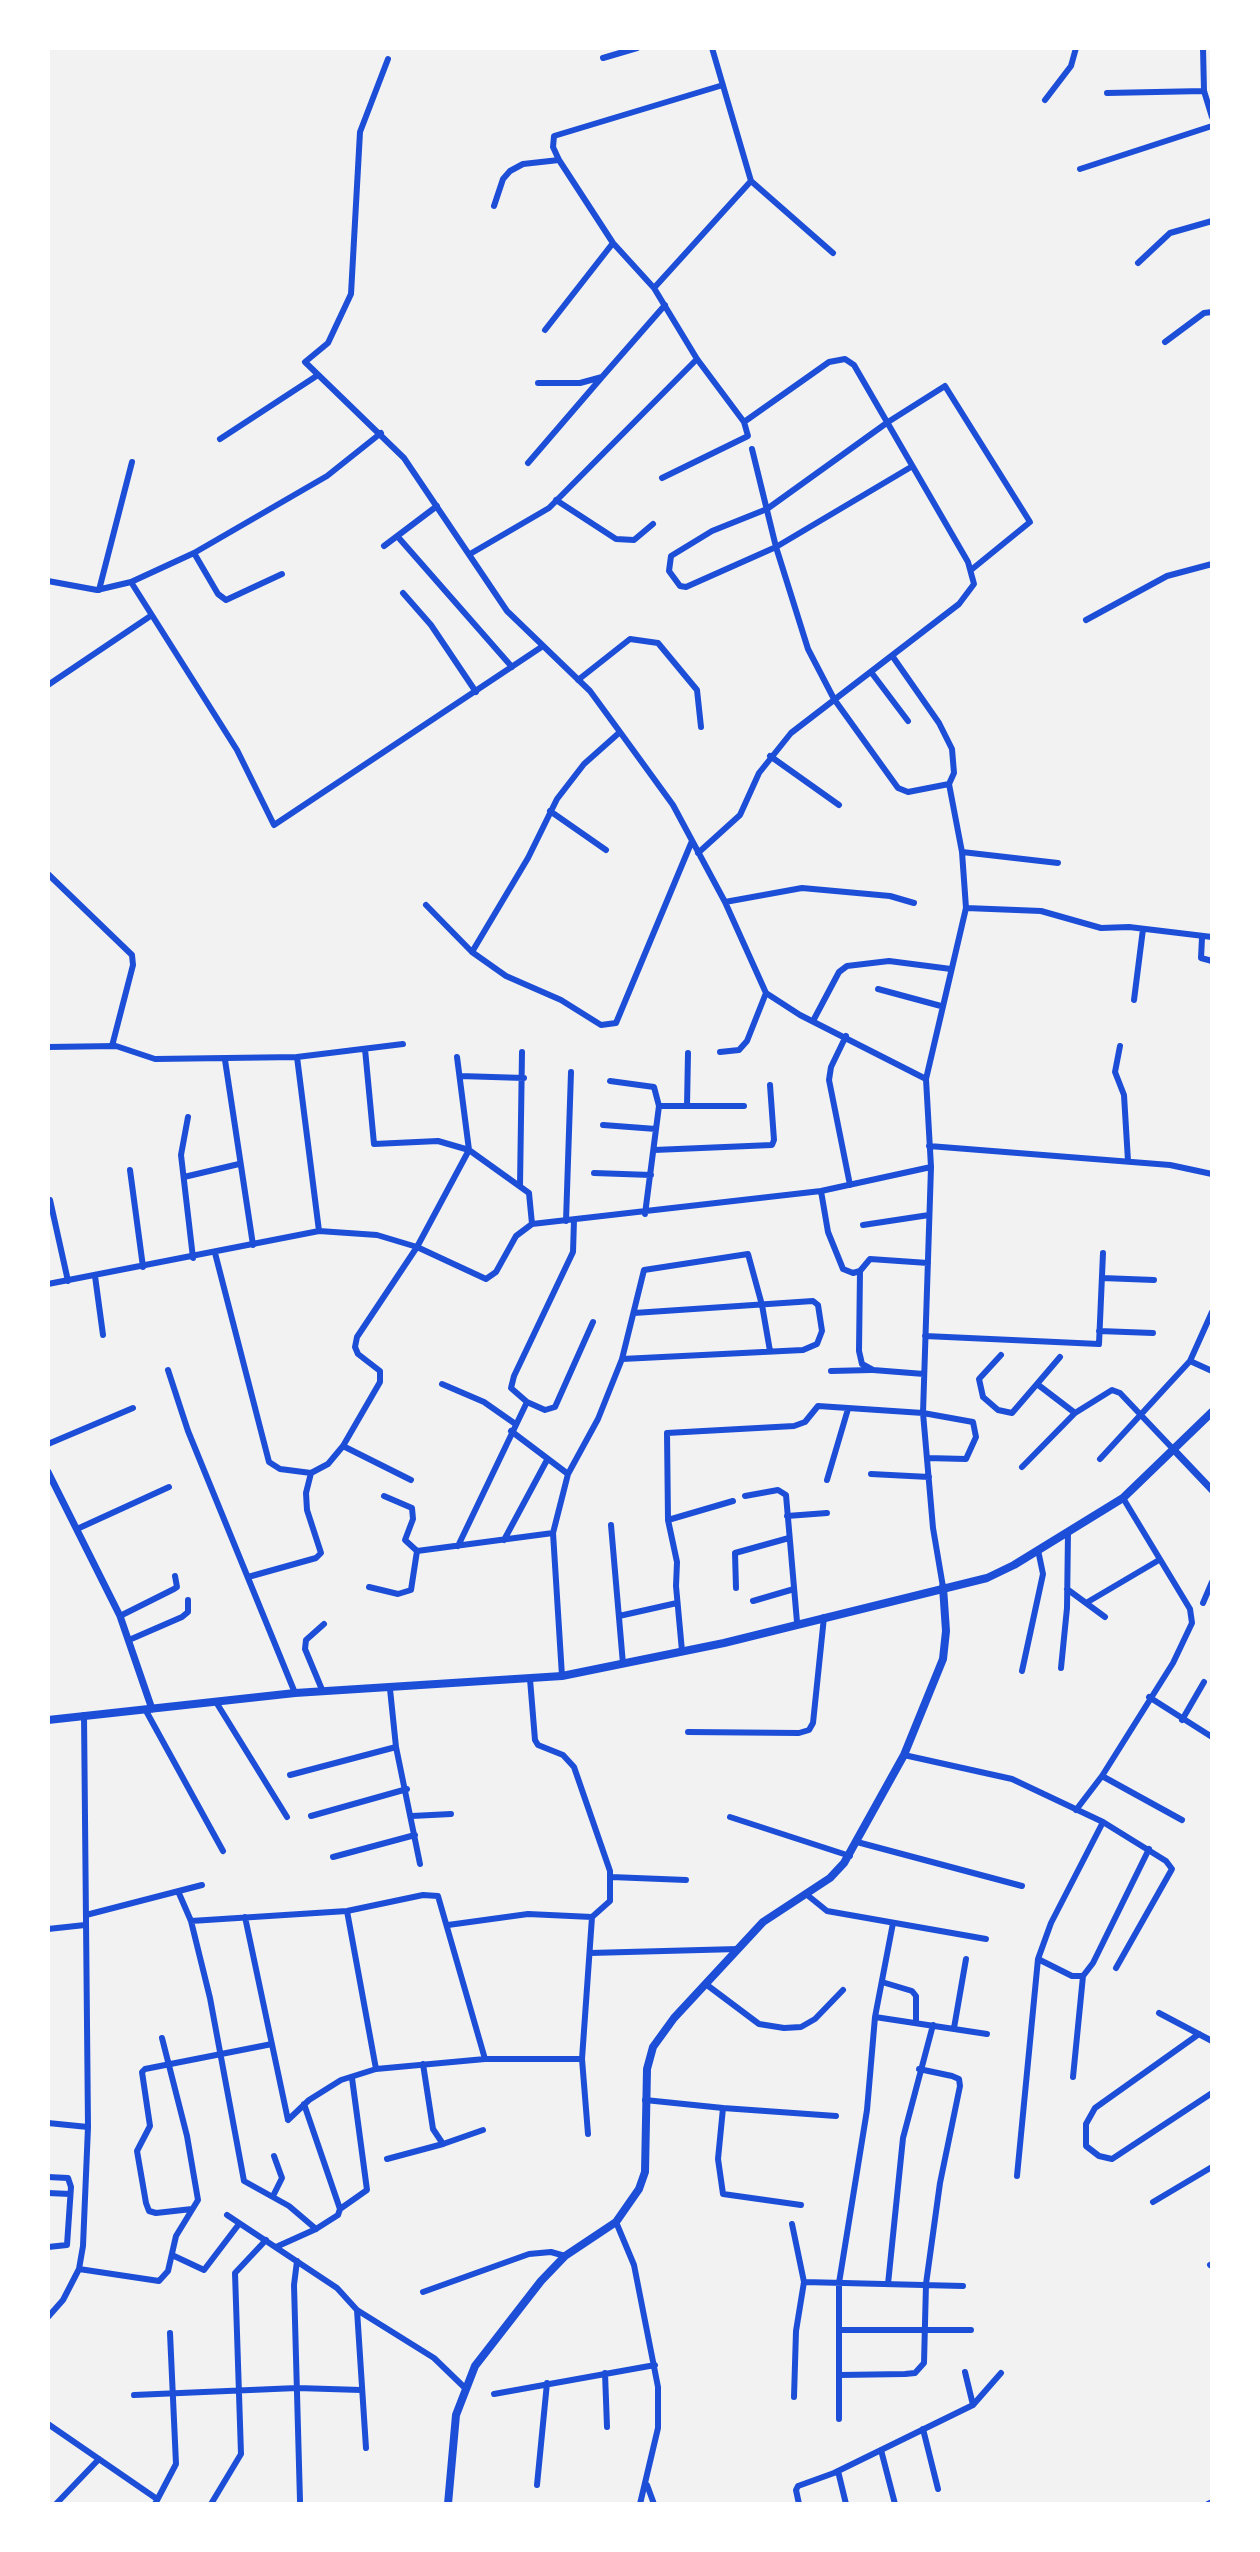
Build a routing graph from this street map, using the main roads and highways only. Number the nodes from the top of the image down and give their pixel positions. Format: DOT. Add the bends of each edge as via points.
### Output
graph roads {
  1 [pos="1212,1412"];
  2 [pos="943,1587"];
  3 [pos="48,1720"];
  4 [pos="448,2504"];
  1 -- 2 [label="main road" via="1123,1498 987,1578"];
  2 -- 3 [label="main road" via="562,1676 295,1693"];
  2 -- 4 [label="main road" via="943,1659 904,1755 850,1856 830,1878 778,1909 653,2047 645,2100 645,2172 634,2198 616,2222 565,2256 475,2366 456,2415"];
}
